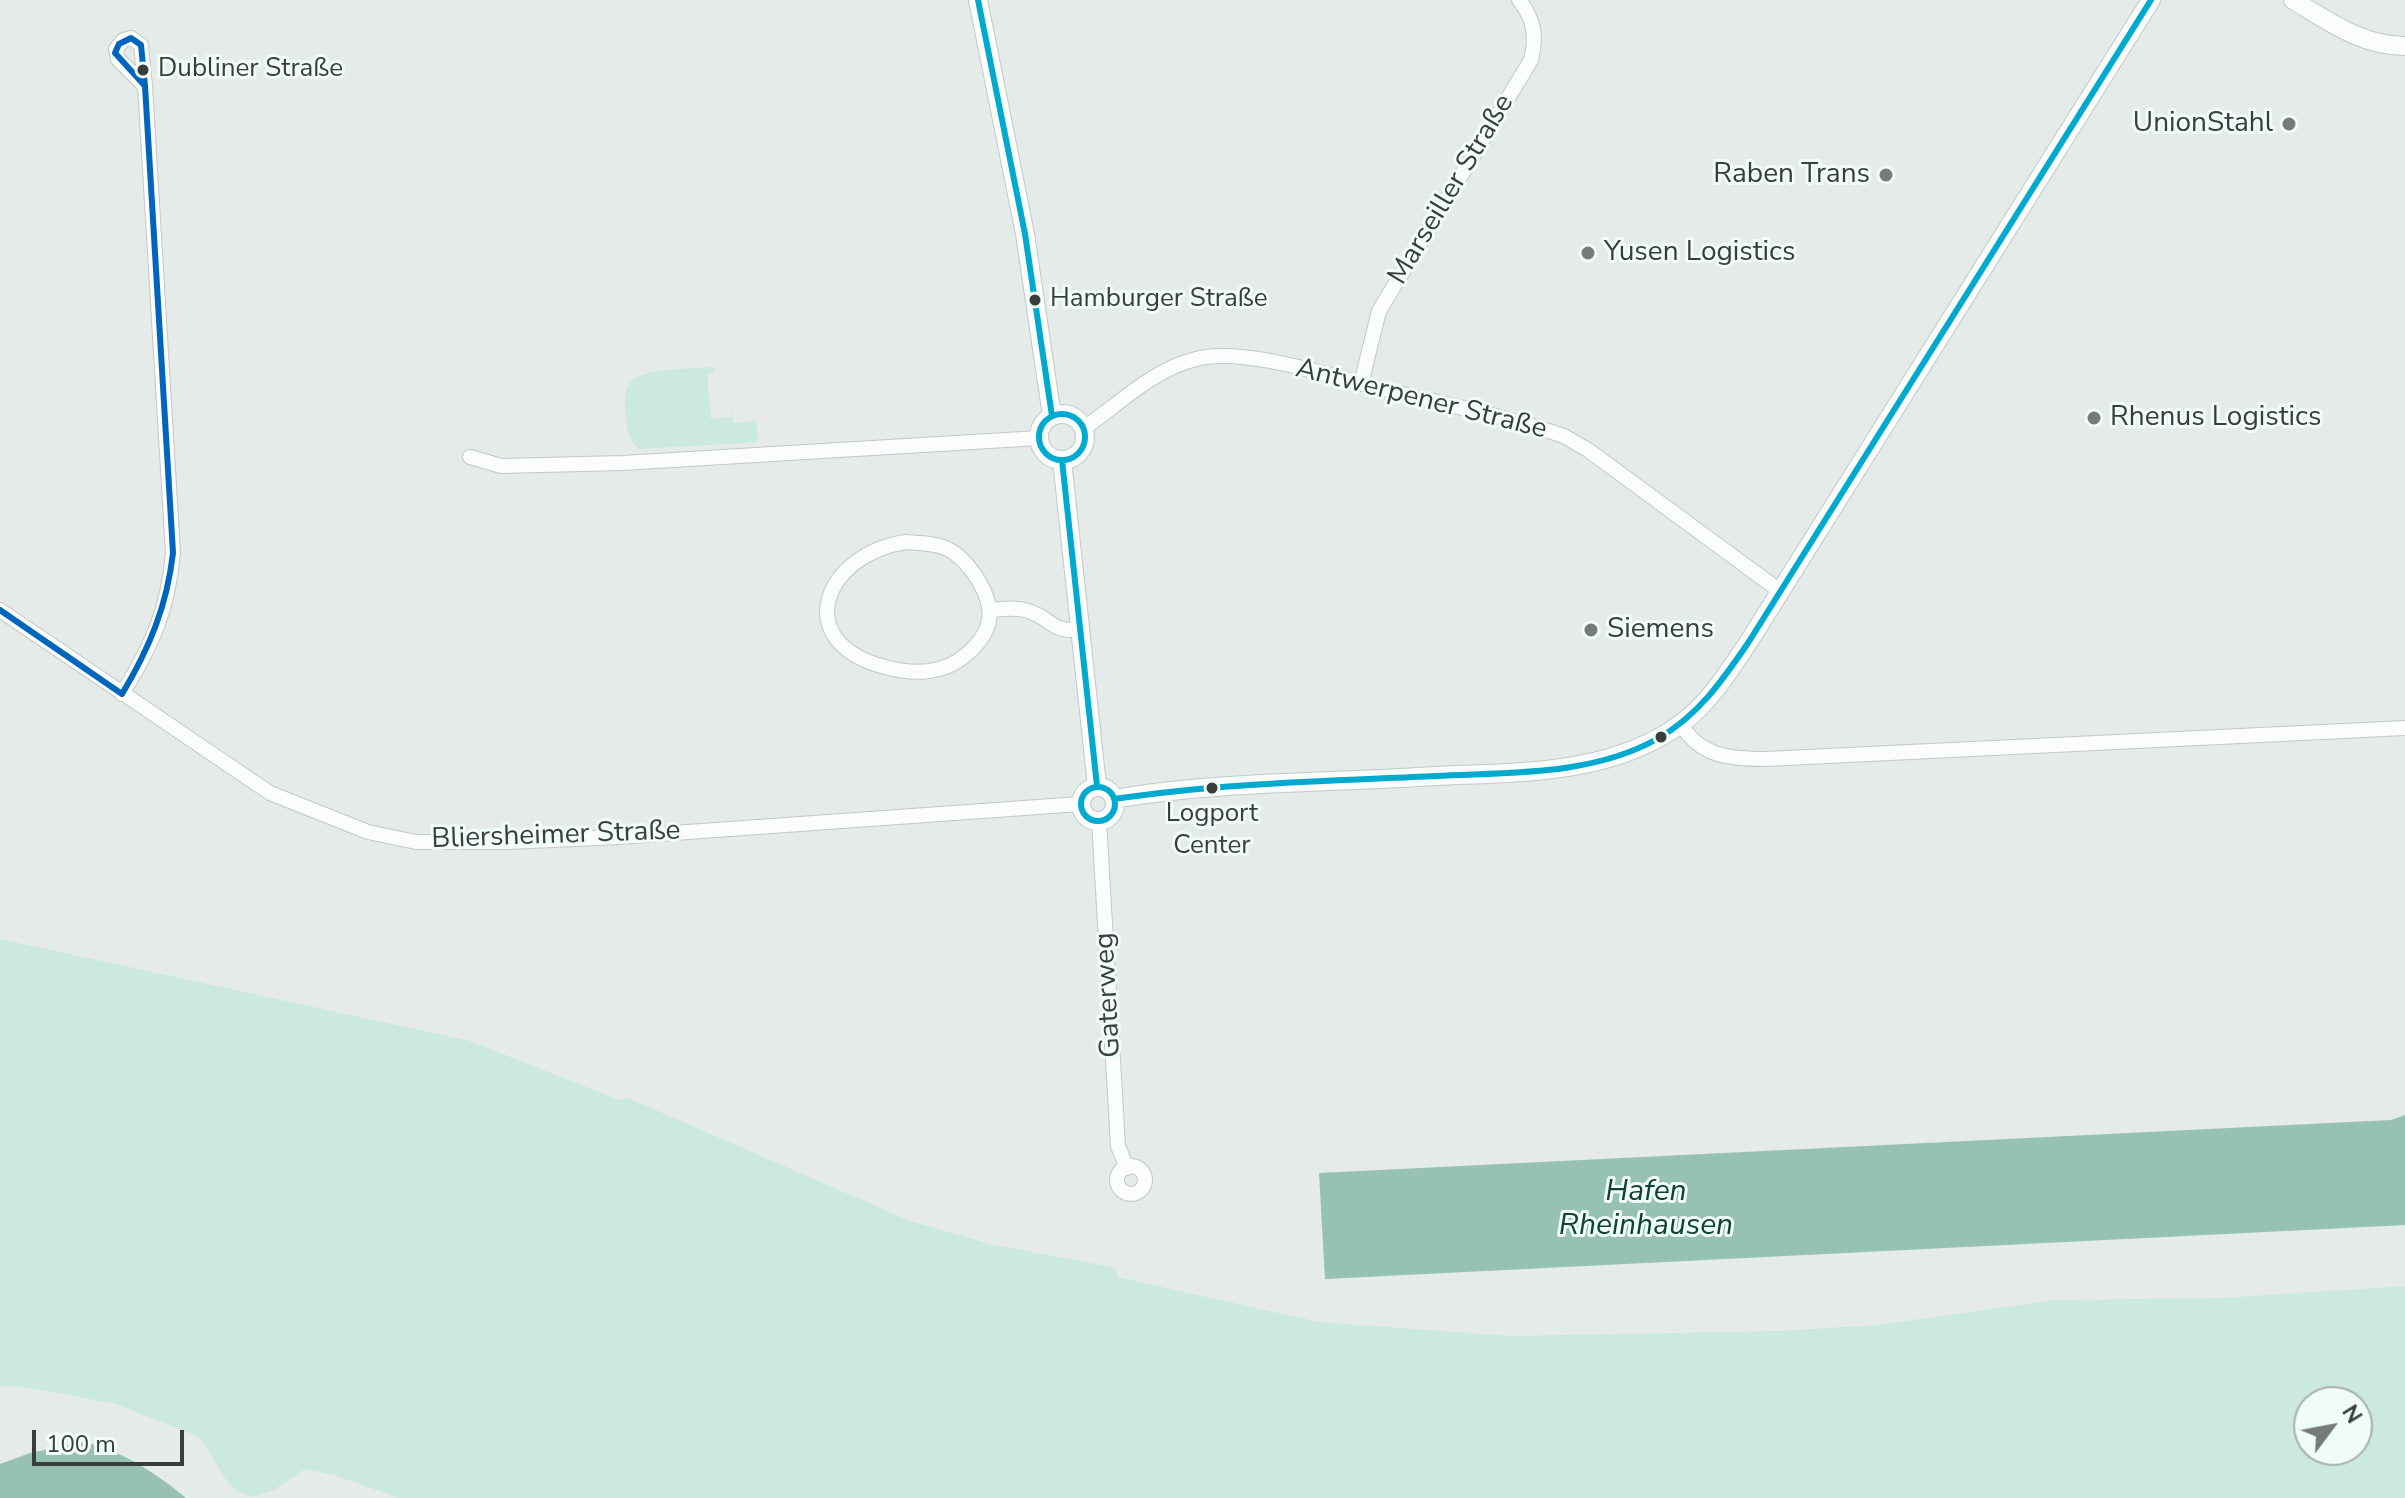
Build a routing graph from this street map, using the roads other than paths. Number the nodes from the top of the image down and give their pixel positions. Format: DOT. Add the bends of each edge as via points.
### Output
graph roads {
  1 [pos="978,0"];
  2 [pos="1519,0"];
  3 [pos="2151,0"];
  4 [pos="2293,0"];
  5 [pos="2405,46"];
  6 [pos="145,86"];
  7 [pos="1361,384"];
  8 [pos="1052,416"];
  9 [pos="1083,429"];
  10 [pos="1039,438"];
  11 [pos="470,457"];
  12 [pos="1062,460"];
  13 [pos="1780,591"];
  14 [pos="0,610"];
  15 [pos="990,610"];
  16 [pos="1081,630"];
  17 [pos="122,694"];
  18 [pos="1681,724"];
  19 [pos="2405,728"];
  20 [pos="1097,786"];
  21 [pos="1114,799"];
  22 [pos="1080,804"];
  23 [pos="1099,821"];
  24 [pos="1127,1168"];
  1 -- 8 [label="main road" via="1025,234"];
  2 -- 7 [label="street, Marseiller Straße" via="1533,23 1531,60 1379,311"];
  3 -- 13 [label="main road"];
  4 -- 5 [label="main road" via="2367,41"];
  6 -- 17 [label="street" via="173,553 159,625"];
  7 -- 9 [label="street, Antwerpener Straße" via="1211,356 1175,365 1150,379"];
  7 -- 13 [label="street, Antwerpener Straße" via="1564,436"];
  8 -- 9 [label="main road" via="1070,415"];
  8 -- 10 [label="main road"];
  9 -- 12 [label="main road" via="1082,448"];
  10 -- 11 [label="street" via="623,463 501,466"];
  10 -- 12 [label="main road" via="1045,454"];
  12 -- 16 [label="main road"];
  13 -- 18 [label="main road" via="1724,678"];
  14 -- 17 [label="street, Bliersheimer Straße"];
  15 -- 15 [label="street" via="972,650 955,663 922,672 874,665 854,655 837,641 827,603 832,586 850,566 893,544 927,543 949,549 965,563"];
  15 -- 16 [label="street" via="1032,611 1057,629"];
  16 -- 20 [label="main road"];
  17 -- 22 [label="street, Bliersheimer Straße" via="270,793 368,832 416,842 618,837"];
  18 -- 19 [label="street" via="1699,746 1717,755 1766,759"];
  18 -- 21 [label="main road" via="1635,749 1586,765 1212,787"];
  20 -- 21 [label="main road"];
  20 -- 22 [label="main road" via="1086,791"];
  21 -- 23 [label="main road" via="1113,812"];
  22 -- 23 [label="main road" via="1088,818"];
  23 -- 24 [label="street, Gaterweg" via="1118,1146"];
}
